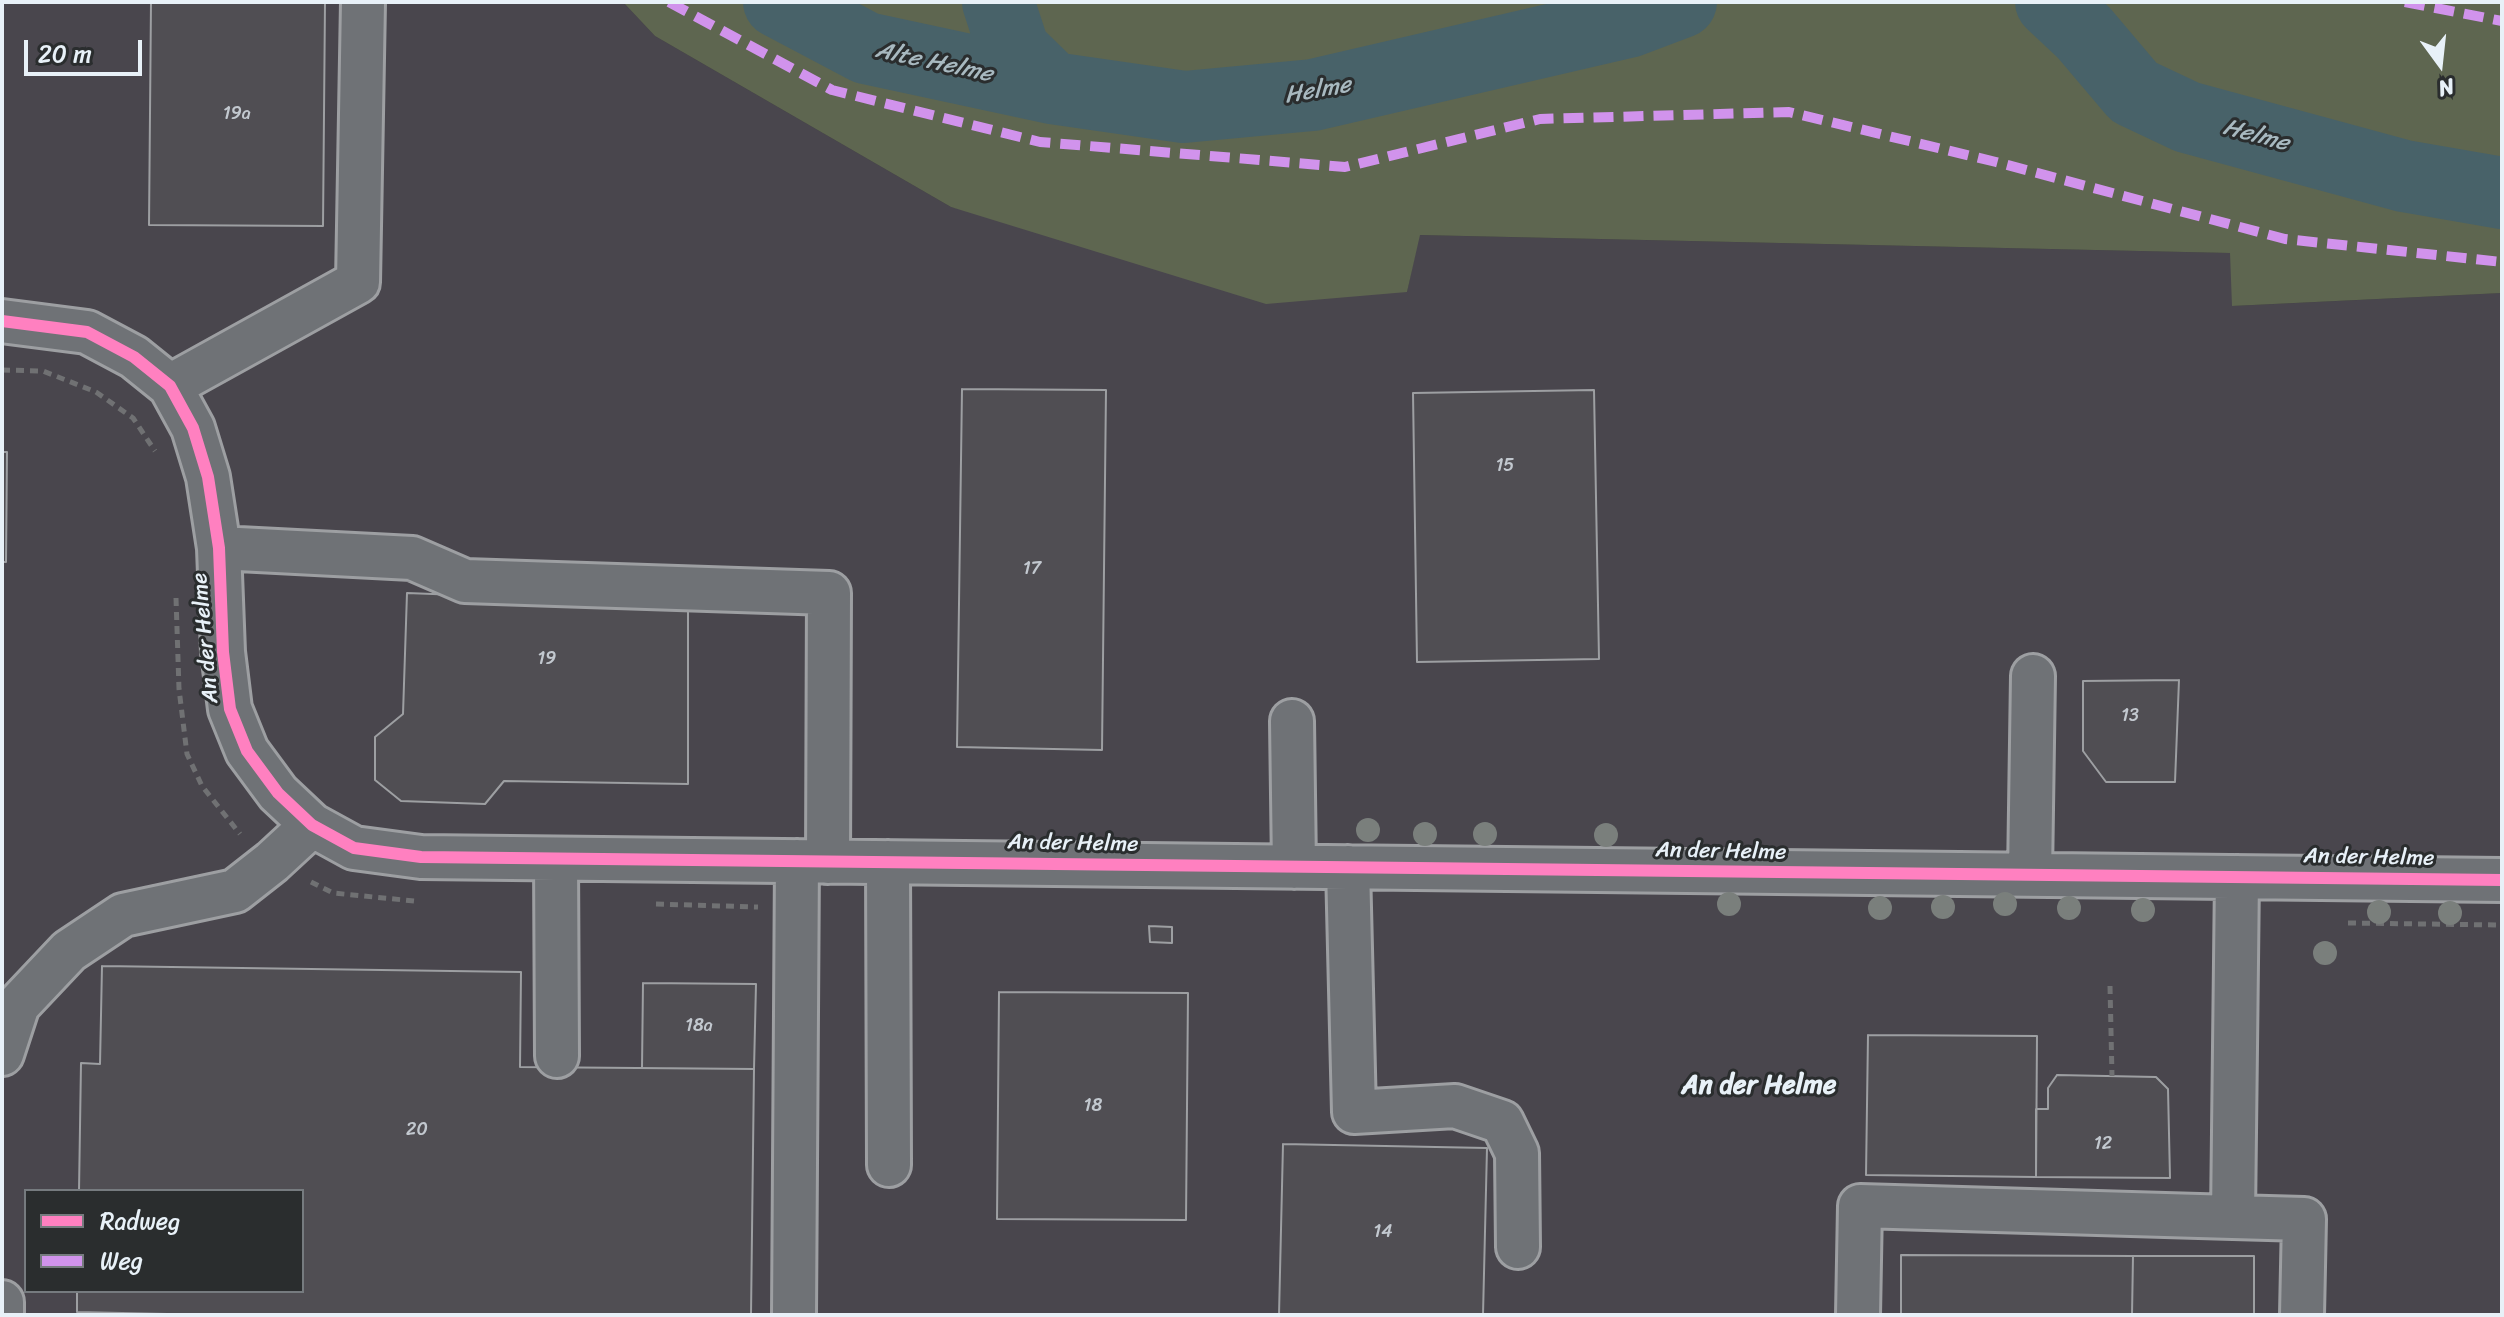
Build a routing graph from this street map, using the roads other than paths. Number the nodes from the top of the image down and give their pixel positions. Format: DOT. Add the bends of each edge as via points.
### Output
graph roads {
  1 [pos="363,2"];
  2 [pos="2,321"];
  3 [pos="170,386"];
  4 [pos="219,548"];
  5 [pos="2033,676"];
  6 [pos="1292,721"];
  7 [pos="312,825"];
  8 [pos="556,859"];
  9 [pos="813,862"];
  10 [pos="888,862"];
  11 [pos="1294,867"];
  12 [pos="1348,867"];
  13 [pos="2030,875"];
  14 [pos="2237,877"];
  15 [pos="2502,880"];
  16 [pos="2,1054"];
  17 [pos="557,1056"];
  18 [pos="889,1165"];
  19 [pos="2233,1217"];
  20 [pos="1518,1247"];
  21 [pos="2,1302"];
  22 [pos="2,1315"];
  23 [pos="794,1315"];
  24 [pos="1858,1315"];
  25 [pos="2302,1315"];
  1 -- 3 [label="street" via="358,282"];
  2 -- 3 [label="street, An der Helme" via="87,332 134,357"];
  3 -- 4 [label="street, An der Helme" via="193,428 208,477"];
  4 -- 7 [label="street, An der Helme" via="230,709 247,751 278,793"];
  4 -- 9 [label="street" via="412,558 465,581 829,593"];
  5 -- 13 [label="street"];
  6 -- 11 [label="street"];
  7 -- 8 [label="street, An der Helme" via="354,848 421,857"];
  7 -- 16 [label="street" via="235,891 123,915 69,951 18,1005"];
  8 -- 9 [label="street, An der Helme"];
  8 -- 17 [label="street"];
  9 -- 10 [label="street, An der Helme"];
  9 -- 23 [label="street"];
  10 -- 11 [label="street, An der Helme"];
  10 -- 18 [label="street"];
  11 -- 12 [label="street, An der Helme"];
  12 -- 13 [label="street, An der Helme"];
  12 -- 20 [label="street" via="1354,1112 1455,1106 1502,1122 1517,1153"];
  13 -- 14 [label="street, An der Helme"];
  14 -- 15 [label="street, An der Helme"];
  14 -- 19 [label="street"];
  19 -- 24 [label="street" via="1860,1206"];
  19 -- 25 [label="street" via="2304,1219"];
  21 -- 22 [label="street"];
}
